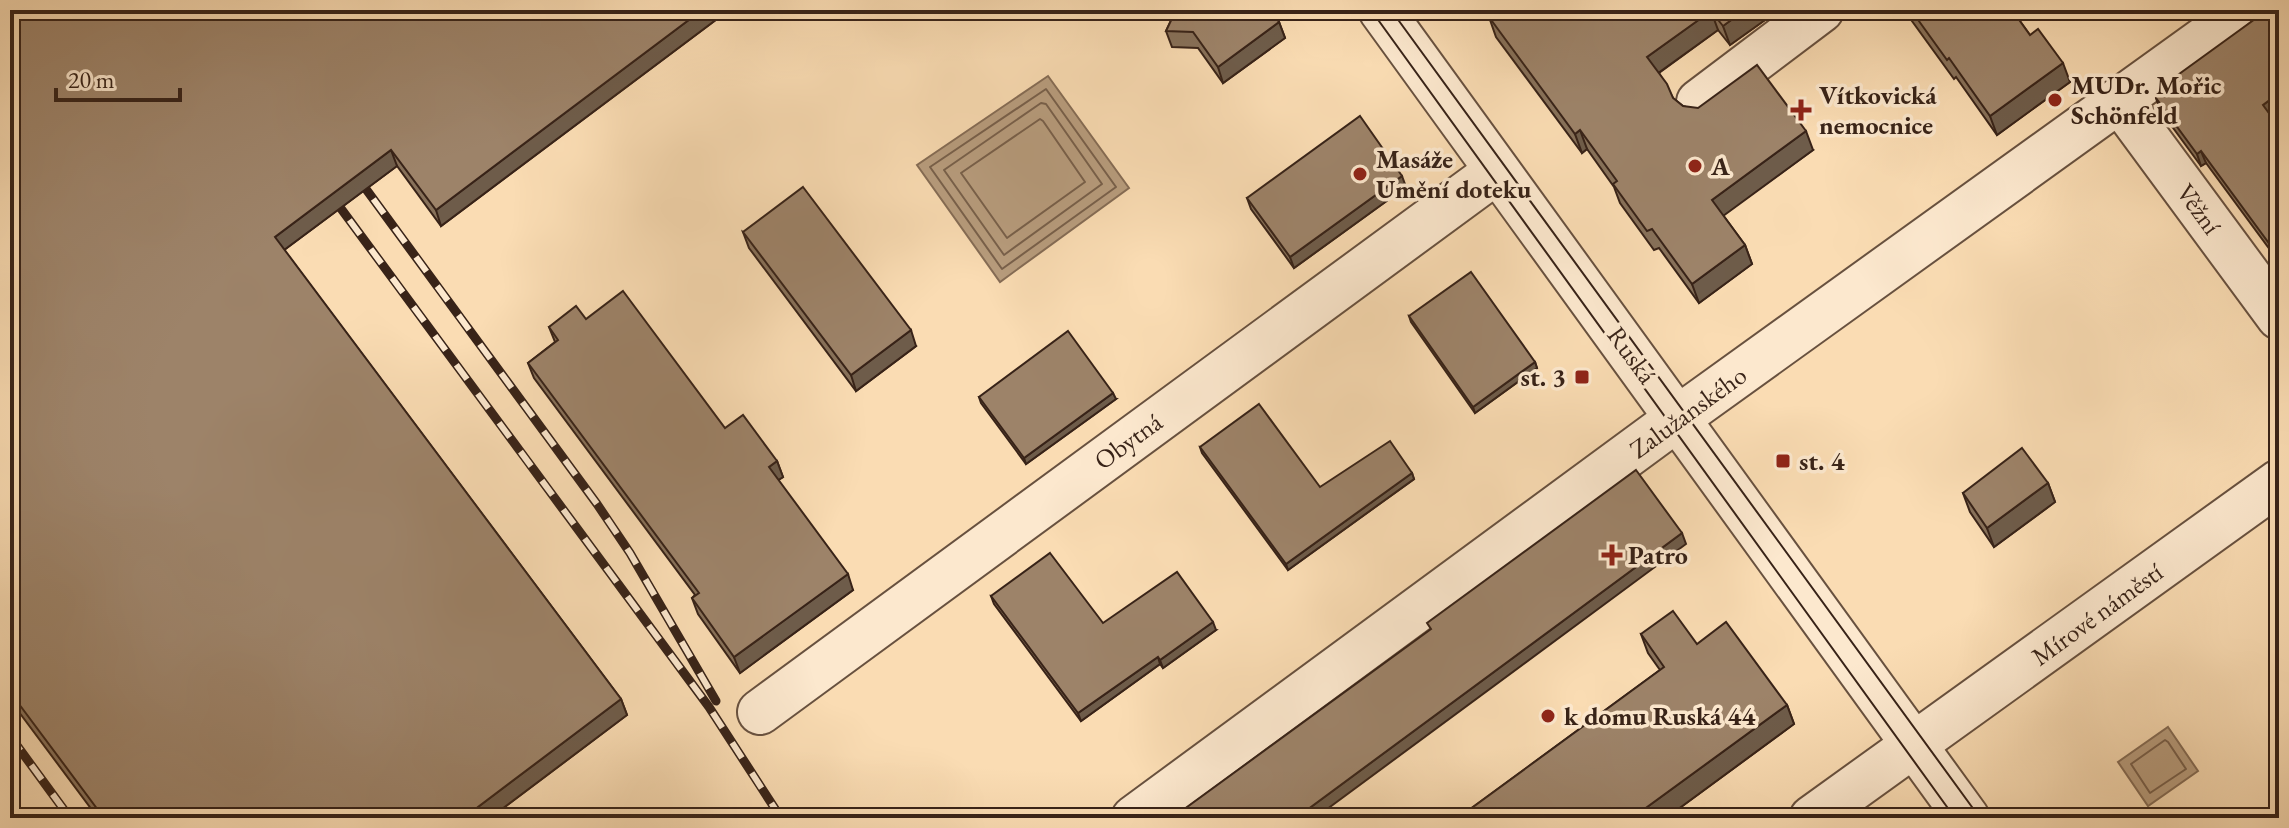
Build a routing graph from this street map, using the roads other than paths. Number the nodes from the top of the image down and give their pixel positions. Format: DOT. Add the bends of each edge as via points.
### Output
graph roads {
  1 [pos="1381,10"];
  2 [pos="1821,10"];
  3 [pos="2245,10"];
  4 [pos="2119,100"];
  5 [pos="1699,102"];
  6 [pos="1497,171"];
  7 [pos="2279,317"];
  8 [pos="1678,418"];
  9 [pos="2279,482"];
  10 [pos="760,712"];
  11 [pos="1914,746"];
  12 [pos="1142,816"];
  13 [pos="1812,818"];
  14 [pos="1967,818"];
  1 -- 6 [label="street, Ruská"];
  2 -- 5 [label="street"];
  3 -- 4 [label="street, Zalužanského"];
  4 -- 7 [label="street, Věžní"];
  4 -- 8 [label="street, Zalužanského"];
  6 -- 8 [label="street, Ruská"];
  6 -- 10 [label="street, Obytná"];
  8 -- 11 [label="street, Ruská"];
  8 -- 12 [label="street, Zalužanského"];
  9 -- 11 [label="street, Mírové náměstí"];
  11 -- 13 [label="street, Mírové náměstí"];
  11 -- 14 [label="street, Ruská"];
}
